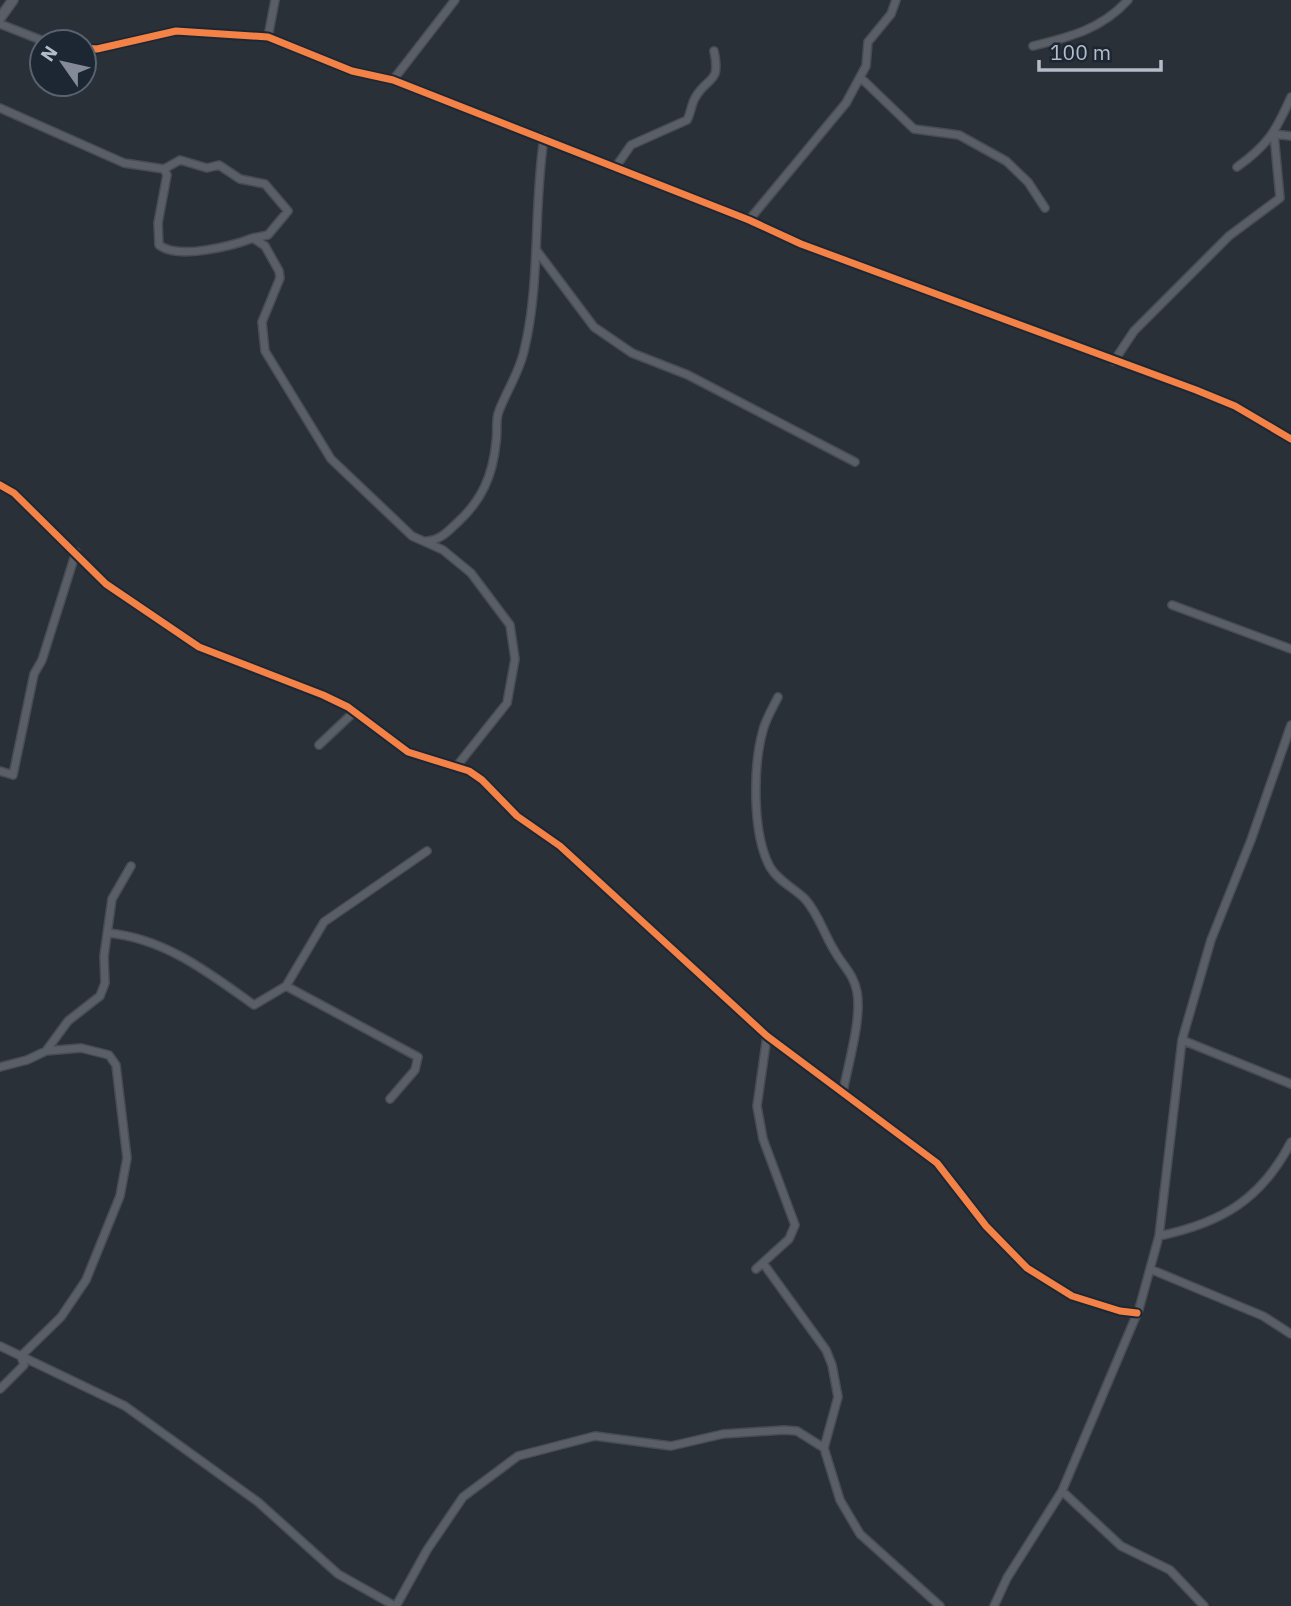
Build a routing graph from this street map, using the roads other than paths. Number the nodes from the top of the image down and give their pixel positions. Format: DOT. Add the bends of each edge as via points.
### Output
graph roads {
  1 [pos="13,0"];
  2 [pos="275,0"];
  3 [pos="455,0"];
  4 [pos="896,0"];
  5 [pos="1128,0"];
  6 [pos="0,18"];
  7 [pos="0,24"];
  8 [pos="28,35"];
  9 [pos="268,37"];
  10 [pos="1033,46"];
  11 [pos="98,49"];
  12 [pos="714,51"];
  13 [pos="861,78"];
  14 [pos="393,80"];
  15 [pos="1291,97"];
  16 [pos="0,108"];
  17 [pos="1274,134"];
  18 [pos="1291,136"];
  19 [pos="544,138"];
  20 [pos="615,167"];
  21 [pos="1237,167"];
  22 [pos="166,172"];
  23 [pos="1045,208"];
  24 [pos="749,220"];
  25 [pos="253,238"];
  26 [pos="537,251"];
  27 [pos="1114,361"];
  28 [pos="1291,439"];
  29 [pos="855,462"];
  30 [pos="0,485"];
  31 [pos="435,540"];
  32 [pos="423,541"];
  33 [pos="443,550"];
  34 [pos="76,552"];
  35 [pos="1172,605"];
  36 [pos="1291,649"];
  37 [pos="778,696"];
  38 [pos="354,712"];
  39 [pos="1291,725"];
  40 [pos="319,745"];
  41 [pos="456,767"];
  42 [pos="0,771"];
  43 [pos="427,851"];
  44 [pos="131,866"];
  45 [pos="109,933"];
  46 [pos="286,986"];
  47 [pos="767,1036"];
  48 [pos="1182,1040"];
  49 [pos="46,1051"];
  50 [pos="0,1067"];
  51 [pos="1291,1084"];
  52 [pos="843,1092"];
  53 [pos="390,1099"];
  54 [pos="1291,1142"];
  55 [pos="1159,1236"];
  56 [pos="763,1263"];
  57 [pos="756,1269"];
  58 [pos="1150,1269"];
  59 [pos="1137,1313"];
  60 [pos="1291,1334"];
  61 [pos="0,1346"];
  62 [pos="21,1356"];
  63 [pos="0,1389"];
  64 [pos="824,1448"];
  65 [pos="1062,1491"];
  66 [pos="395,1606"];
  67 [pos="940,1606"];
  68 [pos="994,1606"];
  69 [pos="1204,1606"];
  1 -- 6 [label="street"];
  2 -- 9 [label="street"];
  3 -- 14 [label="street"];
  4 -- 13 [label="street" via="865,48"];
  5 -- 10 [label="street" via="1097,26"];
  7 -- 8 [label="street"];
  9 -- 11 [label="street" via="176,31"];
  9 -- 14 [label="street" via="352,71"];
  12 -- 20 [label="street" via="718,67 714,79 695,98 687,120 631,145"];
  13 -- 23 [label="street" via="914,129 959,135 1006,161 1028,182"];
  13 -- 24 [label="street" via="846,103"];
  14 -- 19 [label="street"];
  15 -- 17 [label="street"];
  16 -- 22 [label="street" via="124,163"];
  17 -- 18 [label="street"];
  17 -- 21 [label="street"];
  17 -- 27 [label="street" via="1280,198 1229,236 1134,331"];
  19 -- 20 [label="street"];
  19 -- 26 [label="street"];
  20 -- 24 [label="street"];
  22 -- 25 [label="street" via="156,238 163,249 213,249"];
  22 -- 25 [label="street" via="180,160 207,167 219,164 240,179 264,184 288,211 268,235"];
  24 -- 27 [label="street" via="801,244"];
  25 -- 32 [label="street" via="265,246 279,271 262,322 261,337 272,365 331,459 402,527"];
  26 -- 29 [label="street" via="594,327 632,353 688,375"];
  26 -- 31 [label="street" via="524,354 498,412 491,472 477,502"];
  27 -- 28 [label="street" via="1235,406"];
  30 -- 34 [label="street"];
  31 -- 32 [label="street"];
  31 -- 33 [label="street"];
  32 -- 33 [label="street"];
  33 -- 41 [label="street" via="471,573 500,609 510,625 515,659 507,704"];
  34 -- 38 [label="street" via="106,584 199,647 323,695"];
  34 -- 42 [label="street" via="34,674 13,775"];
  35 -- 36 [label="street"];
  37 -- 52 [label="street" via="760,745 759,829 771,870 806,901 854,979 856,1020"];
  38 -- 40 [label="street"];
  38 -- 41 [label="street" via="408,752"];
  39 -- 48 [label="street" via="1211,940"];
  41 -- 47 [label="street" via="482,780 517,816 560,846"];
  43 -- 46 [label="street" via="324,922"];
  44 -- 45 [label="street" via="111,900"];
  45 -- 46 [label="street" via="127,935 189,959 254,1005"];
  45 -- 49 [label="street" via="100,996 68,1021"];
  46 -- 53 [label="street" via="418,1057 415,1070"];
  47 -- 52 [label="street"];
  47 -- 56 [label="street" via="757,1106 763,1139 794,1225 789,1239"];
  48 -- 51 [label="street"];
  48 -- 55 [label="street"];
  49 -- 50 [label="street"];
  49 -- 62 [label="street" via="81,1048 109,1055 116,1065 127,1158 120,1196 86,1280 61,1317"];
  52 -- 59 [label="street" via="937,1163 986,1226 1027,1268 1072,1296"];
  54 -- 55 [label="street" via="1249,1198 1200,1228"];
  55 -- 58 [label="street"];
  56 -- 57 [label="street"];
  56 -- 64 [label="street" via="832,1365 838,1397"];
  58 -- 59 [label="street"];
  58 -- 60 [label="street" via="1262,1316"];
  59 -- 65 [label="street"];
  61 -- 62 [label="street"];
  62 -- 63 [label="street" via="24,1365"];
  62 -- 66 [label="street" via="125,1406 258,1502 338,1574"];
  64 -- 66 [label="street" via="797,1431 783,1430 723,1434 671,1446 595,1436 519,1456 463,1497"];
  64 -- 67 [label="street" via="841,1500 860,1534"];
  65 -- 68 [label="street"];
  65 -- 69 [label="street" via="1121,1546 1170,1570"];
}
